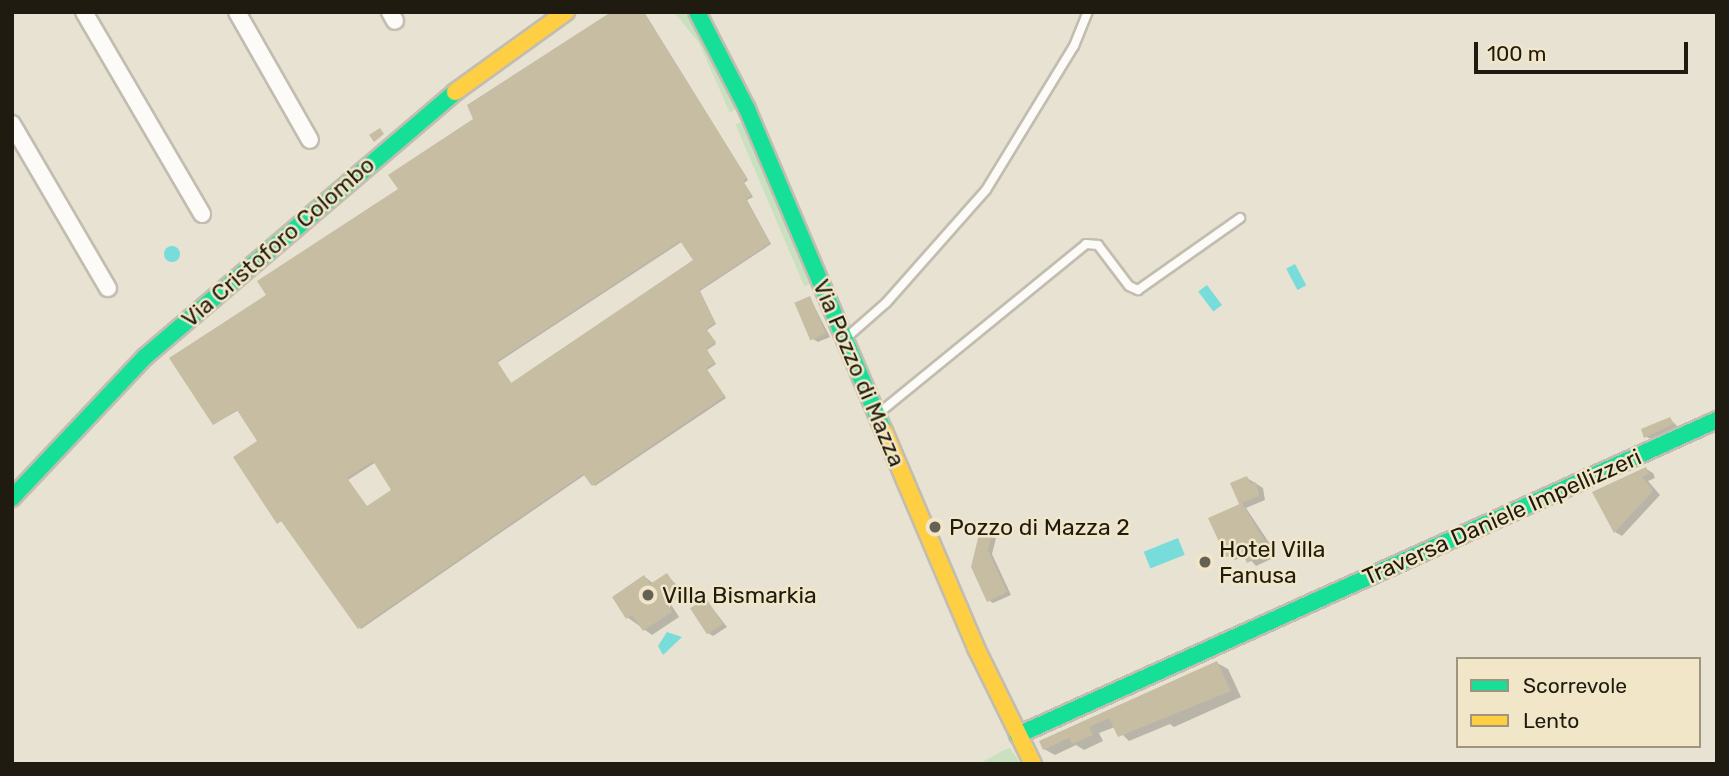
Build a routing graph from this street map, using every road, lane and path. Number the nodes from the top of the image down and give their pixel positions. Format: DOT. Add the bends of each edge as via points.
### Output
graph roads {
  1 [pos="84,12"];
  2 [pos="237,12"];
  3 [pos="566,12"];
  4 [pos="697,12"];
  5 [pos="1088,12"];
  6 [pos="12,124"];
  7 [pos="310,140"];
  8 [pos="202,214"];
  9 [pos="1240,218"];
  10 [pos="108,288"];
  11 [pos="844,339"];
  12 [pos="877,415"];
  13 [pos="1717,420"];
  14 [pos="12,498"];
  15 [pos="1018,735"];
  16 [pos="1033,764"];
  1 -- 8 [label="street"];
  2 -- 7 [label="street"];
  3 -- 14 [label="street, Via Cristoforo Colombo" via="451,95 145,357"];
  4 -- 11 [label="street, Via Pozzo di Mazza" via="720,48"];
  5 -- 11 [label="lane" via="1074,46 986,190 879,311"];
  6 -- 10 [label="street"];
  9 -- 12 [label="lane" via="1138,290 1129,286 1098,245 1086,244"];
  11 -- 12 [label="street, Via Pozzo di Mazza"];
  12 -- 15 [label="street, Via Pozzo di Mazza"];
  13 -- 15 [label="street, Traversa Daniele Impellizzeri"];
  15 -- 16 [label="street, Via Pozzo di Mazza"];
}
